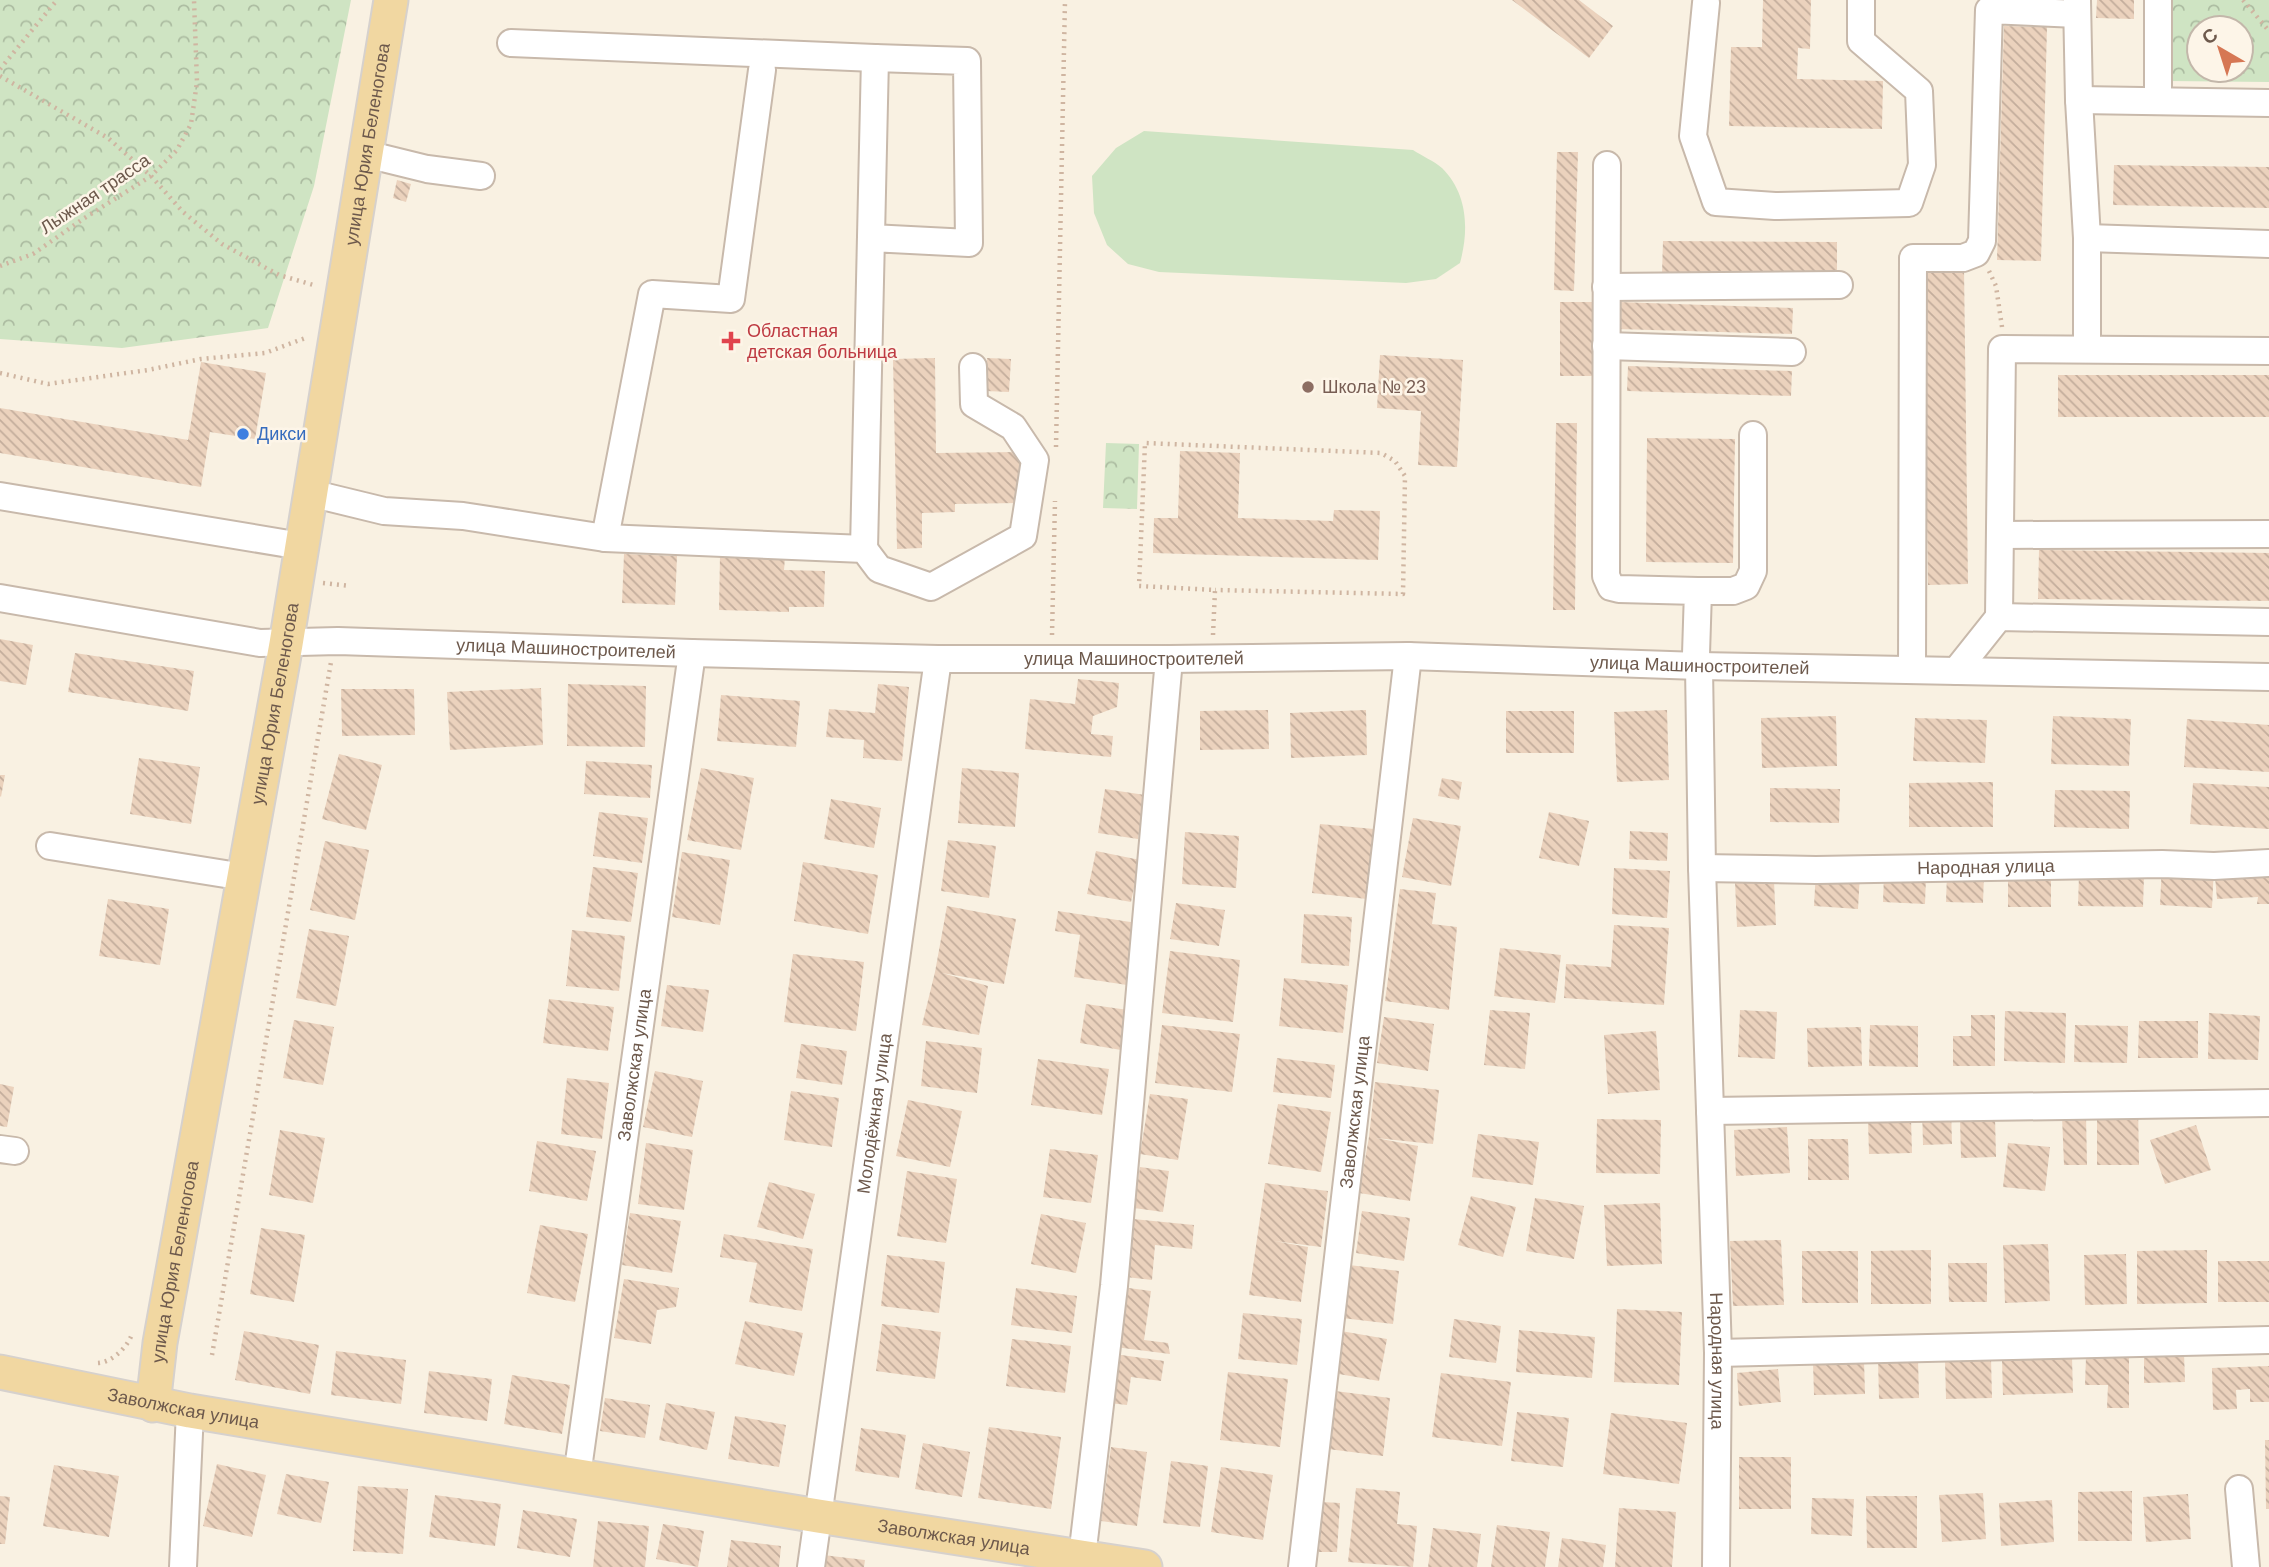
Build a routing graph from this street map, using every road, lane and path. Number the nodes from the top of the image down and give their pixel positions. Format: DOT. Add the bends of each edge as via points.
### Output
graph roads {
  1 [pos="57,0"];
  2 [pos="194,0"];
  3 [pos="391,0"];
  4 [pos="1065,0"];
  5 [pos="1861,0"];
  6 [pos="2158,0"];
  7 [pos="2243,0"];
  8 [pos="1706,2"];
  9 [pos="2077,7"];
  10 [pos="2269,31"];
  11 [pos="511,43"];
  12 [pos="875,58"];
  13 [pos="0,69"];
  14 [pos="762,70"];
  15 [pos="0,76"];
  16 [pos="2080,100"];
  17 [pos="2158,101"];
  18 [pos="2269,103"];
  19 [pos="366,154"];
  20 [pos="1606,165"];
  21 [pos="151,176"];
  22 [pos="481,176"];
  23 [pos="871,238"];
  24 [pos="2087,238"];
  25 [pos="2269,244"];
  26 [pos="1976,253"];
  27 [pos="0,266"];
  28 [pos="1839,285"];
  29 [pos="318,287"];
  30 [pos="1606,287"];
  31 [pos="308,337"];
  32 [pos="1606,346"];
  33 [pos="2087,348"];
  34 [pos="2002,349"];
  35 [pos="2269,351"];
  36 [pos="1792,352"];
  37 [pos="973,367"];
  38 [pos="0,373"];
  39 [pos="1753,435"];
  40 [pos="1056,455"];
  41 [pos="310,493"];
  42 [pos="0,496"];
  43 [pos="1055,497"];
  44 [pos="2269,534"];
  45 [pos="2000,535"];
  46 [pos="605,538"];
  47 [pos="301,547"];
  48 [pos="864,549"];
  49 [pos="322,583"];
  50 [pos="350,586"];
  51 [pos="1215,590"];
  52 [pos="1698,591"];
  53 [pos="0,598"];
  54 [pos="1999,617"];
  55 [pos="2269,622"];
  56 [pos="1052,635"];
  57 [pos="1212,639"];
  58 [pos="286,643"];
  59 [pos="692,653"];
  60 [pos="1408,656"];
  61 [pos="332,659"];
  62 [pos="938,659"];
  63 [pos="1169,659"];
  64 [pos="1699,666"];
  65 [pos="1912,670"];
  66 [pos="1956,671"];
  67 [pos="2269,677"];
  68 [pos="50,846"];
  69 [pos="2269,863"];
  70 [pos="1702,868"];
  71 [pos="244,877"];
  72 [pos="2269,1103"];
  73 [pos="1710,1111"];
  74 [pos="131,1338"];
  75 [pos="2269,1340"];
  76 [pos="1718,1353"];
  77 [pos="212,1354"];
  78 [pos="87,1363"];
  79 [pos="0,1372"];
  80 [pos="153,1405"];
  81 [pos="190,1411"];
  82 [pos="577,1476"];
  83 [pos="2239,1489"];
  84 [pos="818,1516"];
  85 [pos="1082,1557"];
  86 [pos="183,1567"];
  87 [pos="811,1567"];
  88 [pos="1145,1567"];
  89 [pos="1302,1567"];
  90 [pos="1716,1567"];
  91 [pos="2246,1567"];
  1 -- 13 [label="path"];
  2 -- 21 [label="path, Лыжная трасса" via="197,82 191,124 177,150"];
  3 -- 19 [label="main road, улица Юрия Беленогова"];
  4 -- 40 [label="path"];
  5 -- 8 [label="street" via="1861,41 1919,91 1922,165 1909,203 1775,206 1716,202 1693,136"];
  6 -- 17 [label="street"];
  7 -- 10 [label="path"];
  9 -- 16 [label="street"];
  9 -- 26 [label="street" via="1989,10 1982,241"];
  11 -- 12 [label="street"];
  12 -- 23 [label="street"];
  12 -- 23 [label="street" via="967,61 969,243"];
  14 -- 46 [label="street" via="731,299 652,294"];
  15 -- 21 [label="path" via="108,138"];
  16 -- 17 [label="street"];
  16 -- 24 [label="street"];
  17 -- 18 [label="street"];
  19 -- 22 [label="street"];
  19 -- 41 [label="main road, улица Юрия Беленогова"];
  20 -- 30 [label="street"];
  21 -- 27 [label="path, Лыжная трасса" via="33,254"];
  21 -- 29 [label="path" via="183,212 222,244 278,275"];
  23 -- 48 [label="street"];
  24 -- 25 [label="street"];
  24 -- 33 [label="street"];
  26 -- 34 [label="path" via="1996,286"];
  26 -- 65 [label="street" via="1963,258 1913,258"];
  28 -- 30 [label="street"];
  30 -- 32 [label="street"];
  31 -- 38 [label="path" via="265,353 48,384"];
  32 -- 36 [label="street"];
  32 -- 52 [label="street" via="1606,576 1611,587 1619,589"];
  33 -- 34 [label="street"];
  33 -- 35 [label="street"];
  34 -- 45 [label="street"];
  37 -- 48 [label="street" via="974,404 1013,427 1035,460 1023,536 931,587 879,569"];
  39 -- 52 [label="street" via="1753,571 1746,586 1733,591"];
  41 -- 46 [label="street" via="384,511 463,516"];
  41 -- 47 [label="main road, улица Юрия Беленогова"];
  42 -- 47 [label="street"];
  43 -- 56 [label="path"];
  44 -- 45 [label="street"];
  45 -- 54 [label="street"];
  46 -- 48 [label="street"];
  47 -- 58 [label="main road, улица Юрия Беленогова"];
  49 -- 50 [label="path"];
  51 -- 51 [label="path" via="1139,586 1145,443 1381,453 1395,461 1405,476 1403,594"];
  51 -- 57 [label="path"];
  52 -- 64 [label="street, Народная улица"];
  53 -- 58 [label="street, улица Машиностроителей" via="260,643"];
  54 -- 55 [label="street"];
  54 -- 66 [label="street"];
  58 -- 59 [label="street, улица Машиностроителей"];
  58 -- 71 [label="main road, улица Юрия Беленогова"];
  59 -- 62 [label="street, улица Машиностроителей"];
  59 -- 82 [label="street, Заволжская улица"];
  60 -- 63 [label="street, улица Машиностроителей"];
  60 -- 64 [label="street, улица Машиностроителей"];
  60 -- 89 [label="street, Заволжская улица"];
  61 -- 77 [label="path"];
  62 -- 63 [label="street, улица Машиностроителей"];
  62 -- 84 [label="street, Молодёжная улица"];
  63 -- 85 [label="street" via="1114,1286"];
  64 -- 65 [label="street, улица Машиностроителей"];
  64 -- 70 [label="street, Народная улица"];
  65 -- 66 [label="street, улица Машиностроителей"];
  66 -- 67 [label="street, улица Машиностроителей"];
  68 -- 71 [label="street"];
  69 -- 70 [label="street, Народная улица"];
  70 -- 73 [label="street, Народная улица"];
  71 -- 80 [label="main road, улица Юрия Беленогова" via="160,1343"];
  72 -- 73 [label="street"];
  73 -- 76 [label="street, Народная улица"];
  74 -- 78 [label="path" via="104,1362"];
  75 -- 76 [label="street"];
  76 -- 90 [label="street, Народная улица"];
  79 -- 80 [label="main road, Заволжская улица"];
  80 -- 81 [label="main road, Заволжская улица"];
  81 -- 82 [label="main road, Заволжская улица"];
  81 -- 86 [label="street"];
  82 -- 84 [label="main road, Заволжская улица"];
  83 -- 91 [label="street"];
  84 -- 85 [label="main road, Заволжская улица"];
  84 -- 87 [label="street, Молодёжная улица"];
  85 -- 88 [label="main road, Заволжская улица"];
}
